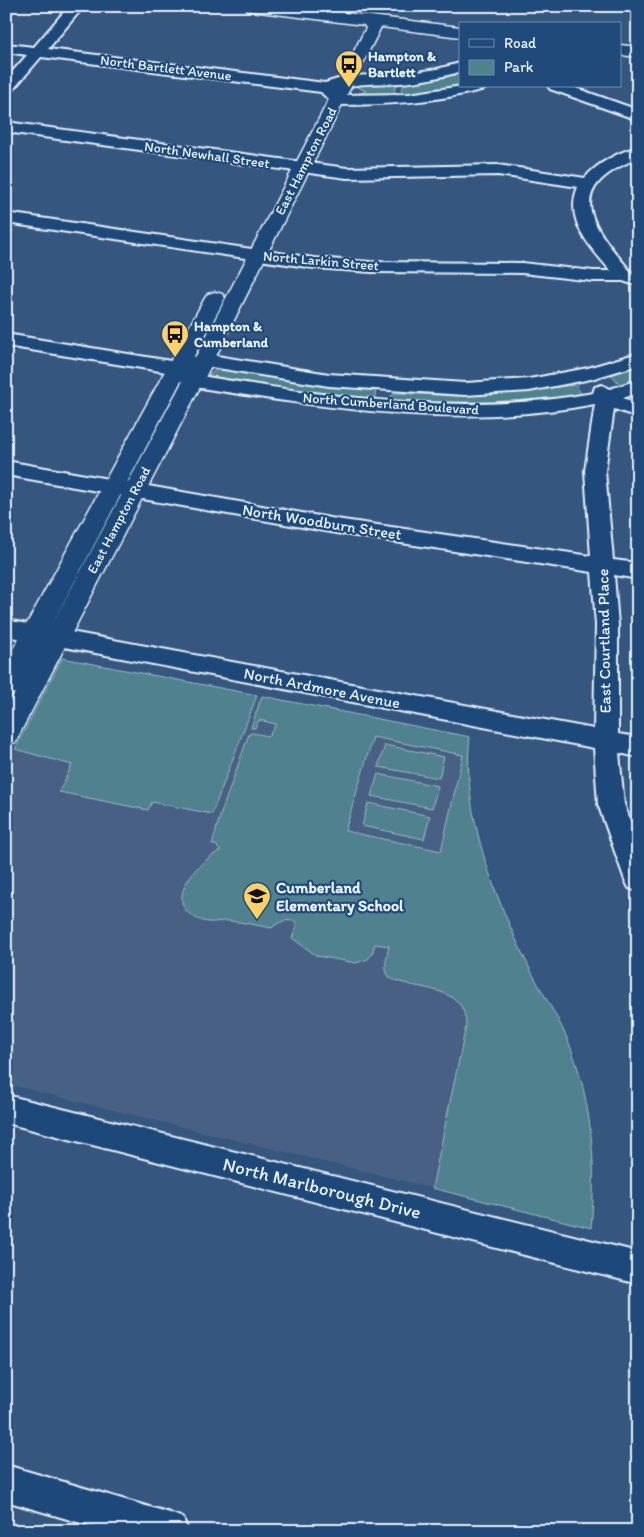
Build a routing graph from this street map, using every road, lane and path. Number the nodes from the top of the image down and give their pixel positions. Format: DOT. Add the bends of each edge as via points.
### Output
graph roads {
  1 [pos="76,6"];
  2 [pos="251,6"];
  3 [pos="372,13"];
  4 [pos="459,32"];
  5 [pos="6,48"];
  6 [pos="622,50"];
  7 [pos="38,52"];
  8 [pos="638,52"];
  9 [pos="459,67"];
  10 [pos="348,80"];
  11 [pos="473,88"];
  12 [pos="561,88"];
  13 [pos="6,89"];
  14 [pos="332,94"];
  15 [pos="638,115"];
  16 [pos="6,128"];
  17 [pos="638,152"];
  18 [pos="294,166"];
  19 [pos="588,184"];
  20 [pos="6,218"];
  21 [pos="248,254"];
  22 [pos="631,278"];
  23 [pos="6,340"];
  24 [pos="638,359"];
  25 [pos="191,370"];
  26 [pos="591,373"];
  27 [pos="638,386"];
  28 [pos="606,398"];
  29 [pos="638,411"];
  30 [pos="6,468"];
  31 [pos="124,488"];
  32 [pos="602,566"];
  33 [pos="638,571"];
  34 [pos="6,628"];
  35 [pos="45,636"];
  36 [pos="6,686"];
  37 [pos="6,735"];
  38 [pos="606,741"];
  39 [pos="638,747"];
  40 [pos="638,880"];
  41 [pos="6,1109"];
  42 [pos="638,1268"];
  43 [pos="6,1483"];
  44 [pos="170,1531"];
  1 -- 7 [label="street"];
  2 -- 3 [label="main road"];
  3 -- 4 [label="main road"];
  3 -- 10 [label="main road, East Hampton Road" via="374,28"];
  3 -- 14 [label="main road, East Hampton Road" via="361,25"];
  5 -- 7 [label="street, North Bartlett Avenue"];
  6 -- 8 [label="main road"];
  7 -- 13 [label="street"];
  7 -- 14 [label="street, North Bartlett Avenue"];
  9 -- 10 [label="street" via="438,74 404,78"];
  10 -- 14 [label="main road, East Hampton Road"];
  11 -- 14 [label="street, North Bartlett Avenue" via="408,100"];
  12 -- 15 [label="street"];
  14 -- 18 [label="main road, East Hampton Road"];
  16 -- 18 [label="street, North Newhall Street"];
  17 -- 19 [label="street" via="614,161"];
  18 -- 19 [label="street, North Newhall Street" via="365,174 498,170"];
  18 -- 21 [label="main road, East Hampton Road"];
  19 -- 22 [label="street" via="582,198 584,222 592,236"];
  20 -- 21 [label="street, North Larkin Street"];
  21 -- 22 [label="street, North Larkin Street" via="371,267 522,268"];
  21 -- 25 [label="main road, East Hampton Road"];
  23 -- 25 [label="street, North Cumberland Boulevard"];
  24 -- 26 [label="street, North Cumberland Boulevard"];
  25 -- 26 [label="street, North Cumberland Boulevard" via="465,389 529,385"];
  25 -- 28 [label="street, North Cumberland Boulevard" via="274,394 332,402 471,412"];
  25 -- 31 [label="main road, East Hampton Road"];
  26 -- 28 [label="street"];
  27 -- 28 [label="street, North Cumberland Boulevard"];
  28 -- 29 [label="street"];
  28 -- 32 [label="street, East Courtland Place" via="595,471"];
  30 -- 31 [label="street, North Woodburn Street"];
  31 -- 32 [label="street, North Woodburn Street" via="336,526"];
  31 -- 35 [label="main road, East Hampton Road"];
  32 -- 33 [label="street, North Woodburn Street"];
  32 -- 38 [label="street, East Courtland Place" via="606,625"];
  34 -- 35 [label="street, North Ardmore Avenue"];
  35 -- 36 [label="main road, East Hampton Road"];
  35 -- 37 [label="main road, East Hampton Road"];
  35 -- 38 [label="street, North Ardmore Avenue"];
  38 -- 39 [label="street, North Ardmore Avenue"];
  38 -- 40 [label="street, East Courtland Place" via="611,804"];
  41 -- 42 [label="street, North Marlborough Drive"];
  43 -- 44 [label="street"];
}
